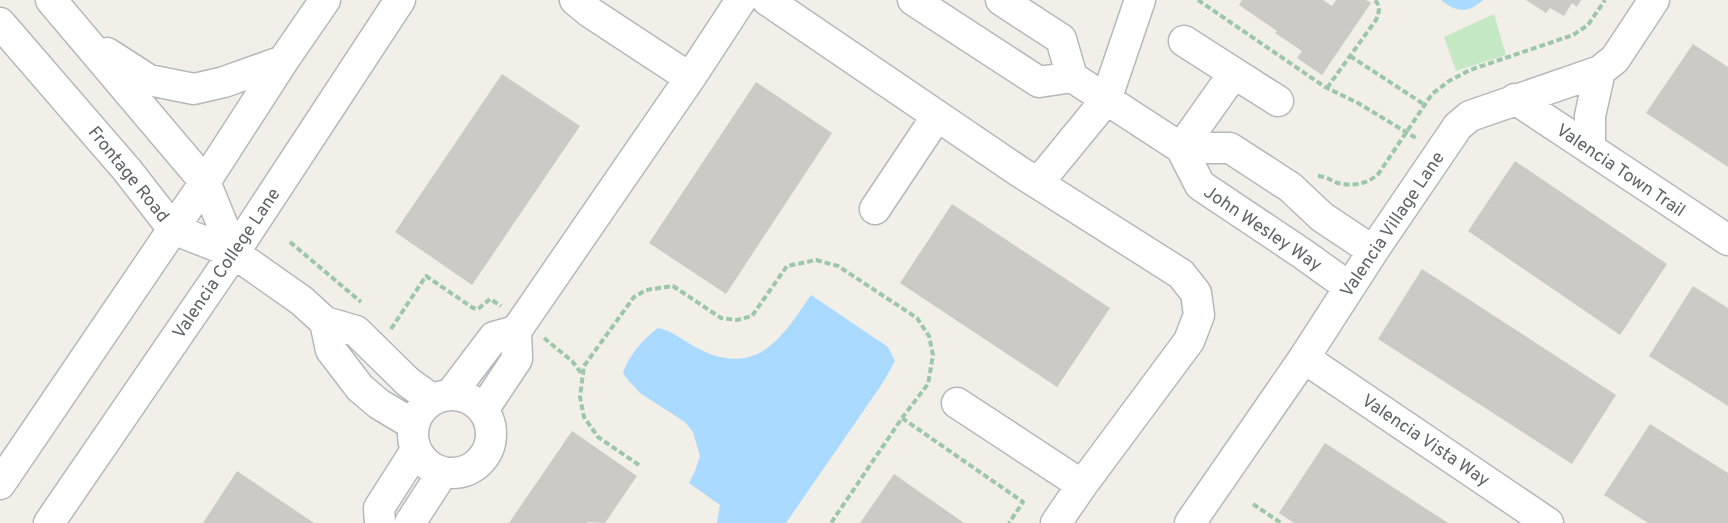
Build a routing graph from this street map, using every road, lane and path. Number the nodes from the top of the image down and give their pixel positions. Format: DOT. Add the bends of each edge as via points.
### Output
graph roads {
  1 [pos="51,0"];
  2 [pos="325,0"];
  3 [pos="400,0"];
  4 [pos="575,0"];
  5 [pos="741,0"];
  6 [pos="767,0"];
  7 [pos="913,0"];
  8 [pos="1001,0"];
  9 [pos="1198,0"];
  10 [pos="1375,0"];
  11 [pos="1605,0"];
  12 [pos="1654,0"];
  13 [pos="1137,1"];
  14 [pos="0,23"];
  15 [pos="83,38"];
  16 [pos="1184,41"];
  17 [pos="1350,56"];
  18 [pos="283,61"];
  19 [pos="1600,71"];
  20 [pos="1234,73"];
  21 [pos="1072,77"];
  22 [pos="690,78"];
  23 [pos="1327,88"];
  24 [pos="1515,99"];
  25 [pos="1106,100"];
  26 [pos="1278,101"];
  27 [pos="1425,105"];
  28 [pos="937,116"];
  29 [pos="1406,132"];
  30 [pos="1182,148"];
  31 [pos="1590,149"];
  32 [pos="1440,152"];
  33 [pos="1317,176"];
  34 [pos="205,182"];
  35 [pos="1038,183"];
  36 [pos="875,209"];
  37 [pos="173,229"];
  38 [pos="1728,240"];
  39 [pos="290,242"];
  40 [pos="1373,251"];
  41 [pos="234,253"];
  42 [pos="1349,287"];
  43 [pos="365,305"];
  44 [pos="325,322"];
  45 [pos="523,327"];
  46 [pos="390,329"];
  47 [pos="1304,358"];
  48 [pos="583,375"];
  49 [pos="442,397"];
  50 [pos="957,403"];
  51 [pos="483,410"];
  52 [pos="902,418"];
  53 [pos="415,437"];
  54 [pos="639,465"];
  55 [pos="443,472"];
  56 [pos="0,484"];
  57 [pos="1082,485"];
  58 [pos="1253,504"];
  59 [pos="49,523"];
  60 [pos="380,523"];
  61 [pos="410,523"];
  62 [pos="831,523"];
  63 [pos="1009,523"];
  64 [pos="1056,523"];
  65 [pos="1190,523"];
  66 [pos="1281,523"];
  67 [pos="1548,523"];
  1 -- 15 [label="street"];
  2 -- 18 [label="street"];
  3 -- 41 [label="street, Valencia College Lane"];
  4 -- 22 [label="street"];
  5 -- 22 [label="street"];
  6 -- 28 [label="street"];
  7 -- 21 [label="street" via="1039,82"];
  8 -- 21 [label="street" via="1061,39"];
  9 -- 23 [label="path"];
  10 -- 17 [label="path" via="1379,5 1376,20"];
  11 -- 27 [label="path" via="1582,30 1470,70 1432,94"];
  12 -- 19 [label="street, Valencia Village Lane" via="1615,59"];
  13 -- 25 [label="street"];
  14 -- 37 [label="street, Frontage Road" via="128,170"];
  15 -- 18 [label="street" via="149,80 194,89"];
  15 -- 34 [label="street"];
  16 -- 20 [label="street"];
  17 -- 23 [label="path"];
  17 -- 27 [label="path"];
  18 -- 34 [label="street"];
  19 -- 24 [label="street, Valencia Village Lane"];
  19 -- 31 [label="street" via="1590,116"];
  20 -- 26 [label="street"];
  20 -- 30 [label="street"];
  21 -- 25 [label="street"];
  22 -- 45 [label="street"];
  23 -- 29 [label="path"];
  24 -- 31 [label="street, Valencia Town Trail"];
  24 -- 32 [label="street, Valencia Village Lane" via="1470,116"];
  25 -- 30 [label="street"];
  25 -- 35 [label="street"];
  27 -- 29 [label="path"];
  28 -- 35 [label="street"];
  28 -- 36 [label="street"];
  29 -- 32 [label="path"];
  29 -- 33 [label="path" via="1372,180 1342,184 1327,176"];
  30 -- 40 [label="street" via="1230,148 1290,187 1322,218"];
  30 -- 42 [label="street, John Wesley Way" via="1200,185"];
  31 -- 38 [label="street, Valencia Town Trail"];
  32 -- 40 [label="street, Valencia Village Lane"];
  34 -- 37 [label="street"];
  34 -- 41 [label="street"];
  35 -- 57 [label="street" via="1181,274 1196,293 1199,315 1189,341"];
  37 -- 41 [label="street, Frontage Road"];
  37 -- 56 [label="street"];
  39 -- 43 [label="path"];
  40 -- 42 [label="street, Valencia Village Lane"];
  41 -- 44 [label="street, Frontage Road"];
  41 -- 59 [label="street, Valencia College Lane"];
  42 -- 47 [label="street, Valencia Village Lane"];
  44 -- 49 [label="street" via="356,331 408,382"];
  44 -- 53 [label="street" via="331,350 360,388"];
  45 -- 46 [label="path" via="489,299 478,309 473,308 426,276"];
  45 -- 48 [label="path" via="572,361"];
  45 -- 49 [label="street" via="494,337"];
  45 -- 51 [label="street" via="517,359"];
  47 -- 65 [label="street, Valencia Village Lane"];
  47 -- 67 [label="street, Valencia Vista Way"];
  48 -- 52 [label="path" via="584,366 634,297 646,290 674,286 721,318 737,320 752,316 787,266 816,260 838,266 917,318 929,336 933,355 928,384"];
  48 -- 54 [label="path" via="580,397 584,417 598,437"];
  49 -- 51 [label="street" via="465,397"];
  49 -- 53 [label="street" via="424,406 418,415"];
  50 -- 57 [label="street"];
  51 -- 55 [label="street" via="491,432 485,454 467,470"];
  52 -- 62 [label="path"];
  52 -- 63 [label="path" via="1023,502"];
  53 -- 55 [label="street" via="423,460"];
  53 -- 60 [label="street" via="379,508"];
  55 -- 61 [label="street"];
  57 -- 64 [label="street"];
  58 -- 66 [label="path"];
}
